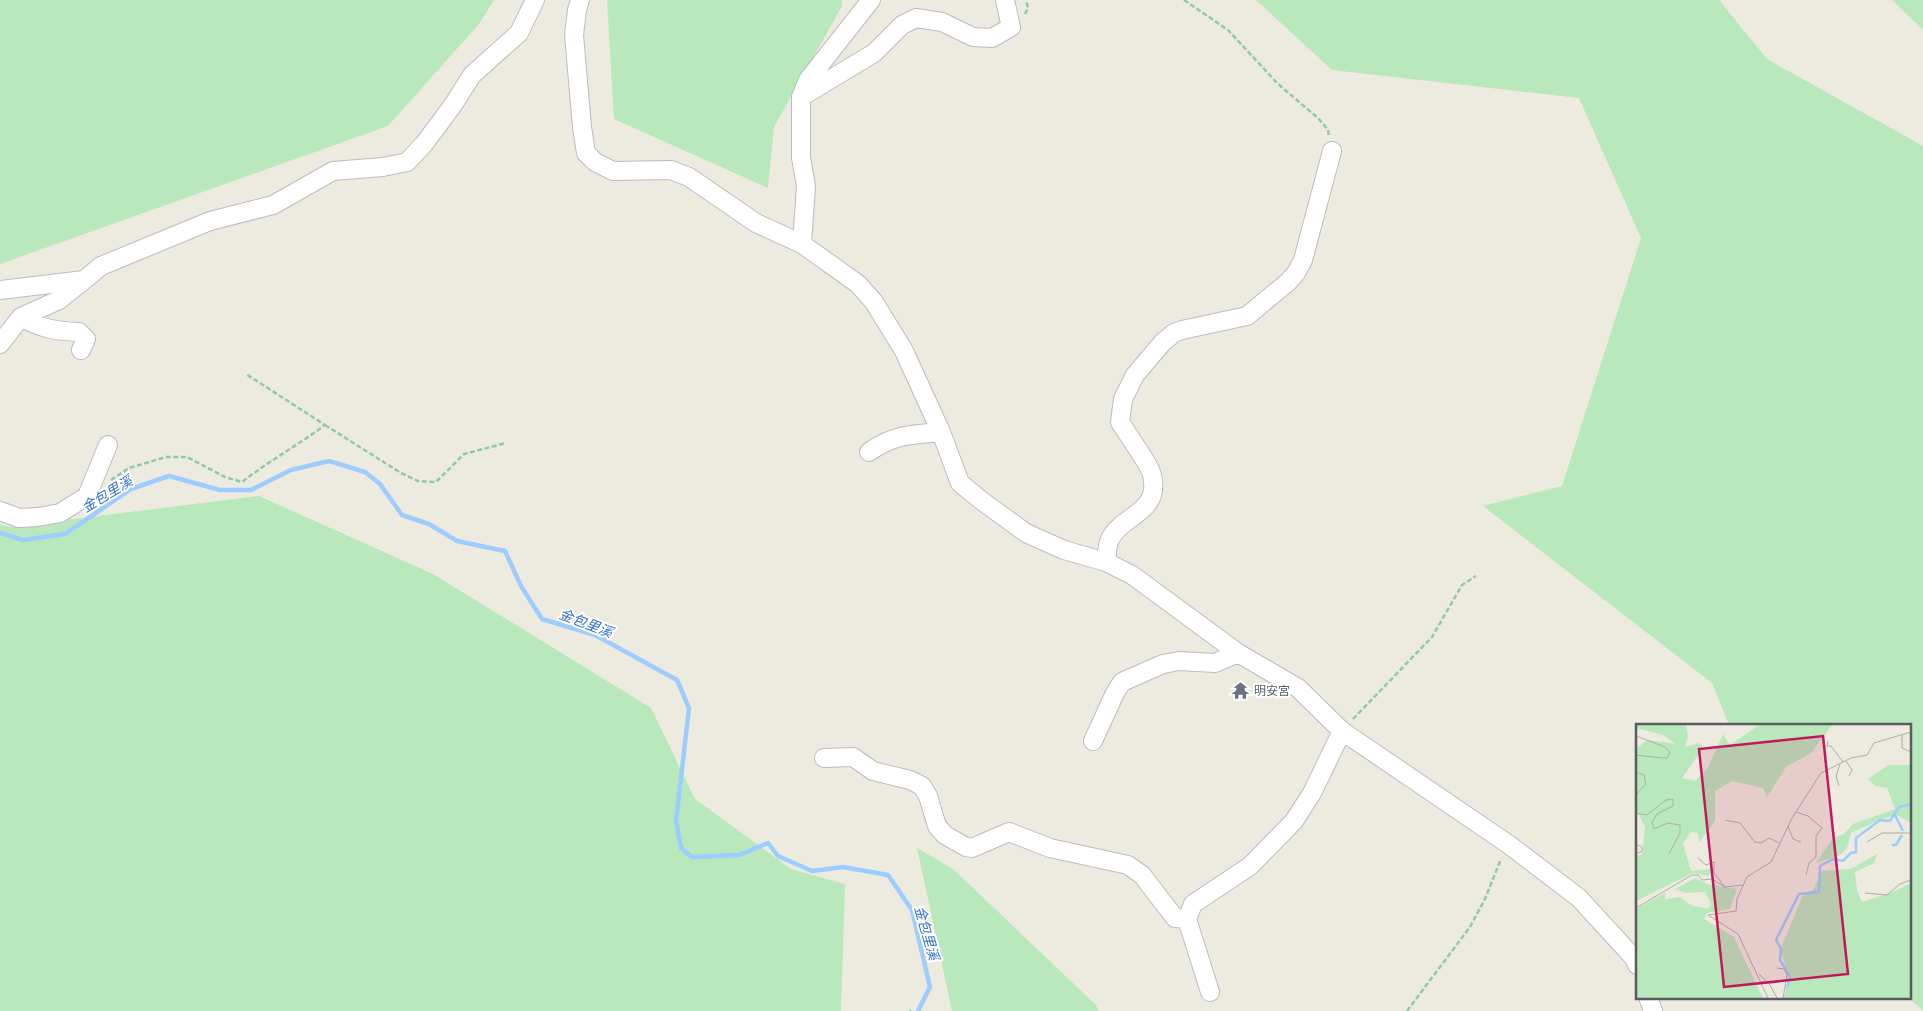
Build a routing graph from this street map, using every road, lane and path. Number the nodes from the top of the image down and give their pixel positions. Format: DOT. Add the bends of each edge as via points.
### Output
graph roads {
  1 [pos="535,0"];
  2 [pos="580,0"];
  3 [pos="871,0"];
  4 [pos="1005,0"];
  5 [pos="1184,0"];
  6 [pos="801,97"];
  7 [pos="1332,151"];
  8 [pos="802,244"];
  9 [pos="84,280"];
  10 [pos="0,290"];
  11 [pos="21,317"];
  12 [pos="0,344"];
  13 [pos="81,350"];
  14 [pos="246,374"];
  15 [pos="325,425"];
  16 [pos="941,432"];
  17 [pos="506,443"];
  18 [pos="108,445"];
  19 [pos="869,452"];
  20 [pos="108,482"];
  21 [pos="0,511"];
  22 [pos="1106,562"];
  23 [pos="1476,576"];
  24 [pos="1238,652"];
  25 [pos="1342,731"];
  26 [pos="1094,741"];
  27 [pos="824,758"];
  28 [pos="1508,844"];
  29 [pos="1187,919"];
  30 [pos="1636,963"];
  31 [pos="1210,992"];
  32 [pos="1648,998"];
  33 [pos="1406,1011"];
  34 [pos="1653,1011"];
  1 -- 9 [label="street" via="518,33 472,75 424,144 407,162 333,171 273,204 210,221 101,266"];
  2 -- 8 [label="street" via="574,35 586,153 613,171 671,170 688,177 756,223"];
  3 -- 6 [label="street" via="808,80"];
  4 -- 6 [label="street" via="1011,27 992,38 973,37 942,22 916,18 902,25 874,53"];
  5 -- 7 [label="path" via="1228,30 1278,84 1318,118 1328,130"];
  6 -- 8 [label="street" via="801,158 806,186"];
  7 -- 22 [label="street" via="1303,260 1296,273 1247,316 1174,333 1135,375 1123,399 1120,422 1152,474 1152,492 1144,510 1118,529 1110,540"];
  8 -- 16 [label="street" via="858,284 874,302 904,351"];
  9 -- 10 [label="street"];
  9 -- 11 [label="street" via="59,300"];
  11 -- 12 [label="street"];
  11 -- 13 [label="street" via="37,327 79,332 86,339"];
  14 -- 15 [label="path"];
  15 -- 17 [label="path" via="418,481 436,482 464,454"];
  15 -- 20 [label="path" via="242,482 225,477 188,457 166,457 129,468"];
  16 -- 19 [label="street" via="908,434 882,443"];
  16 -- 22 [label="street" via="960,483 982,501 1026,533 1064,550"];
  18 -- 21 [label="street" via="87,496 60,514 19,518"];
  22 -- 24 [label="street" via="1132,575"];
  23 -- 25 [label="path" via="1462,585 1432,637"];
  24 -- 25 [label="street" via="1298,688"];
  24 -- 26 [label="street" via="1215,663 1180,661 1163,664 1122,682"];
  25 -- 28 [label="street"];
  25 -- 29 [label="street" via="1312,793 1294,821 1250,866 1193,904"];
  27 -- 29 [label="street" via="853,757 873,771 922,786 937,826 945,835 966,847 972,848 1009,832 1050,848 1128,865 1142,875 1175,918"];
  28 -- 30 [label="street" via="1579,898"];
  28 -- 33 [label="path" via="1470,927"];
  29 -- 31 [label="street"];
  32 -- 34 [label="street"];
}
